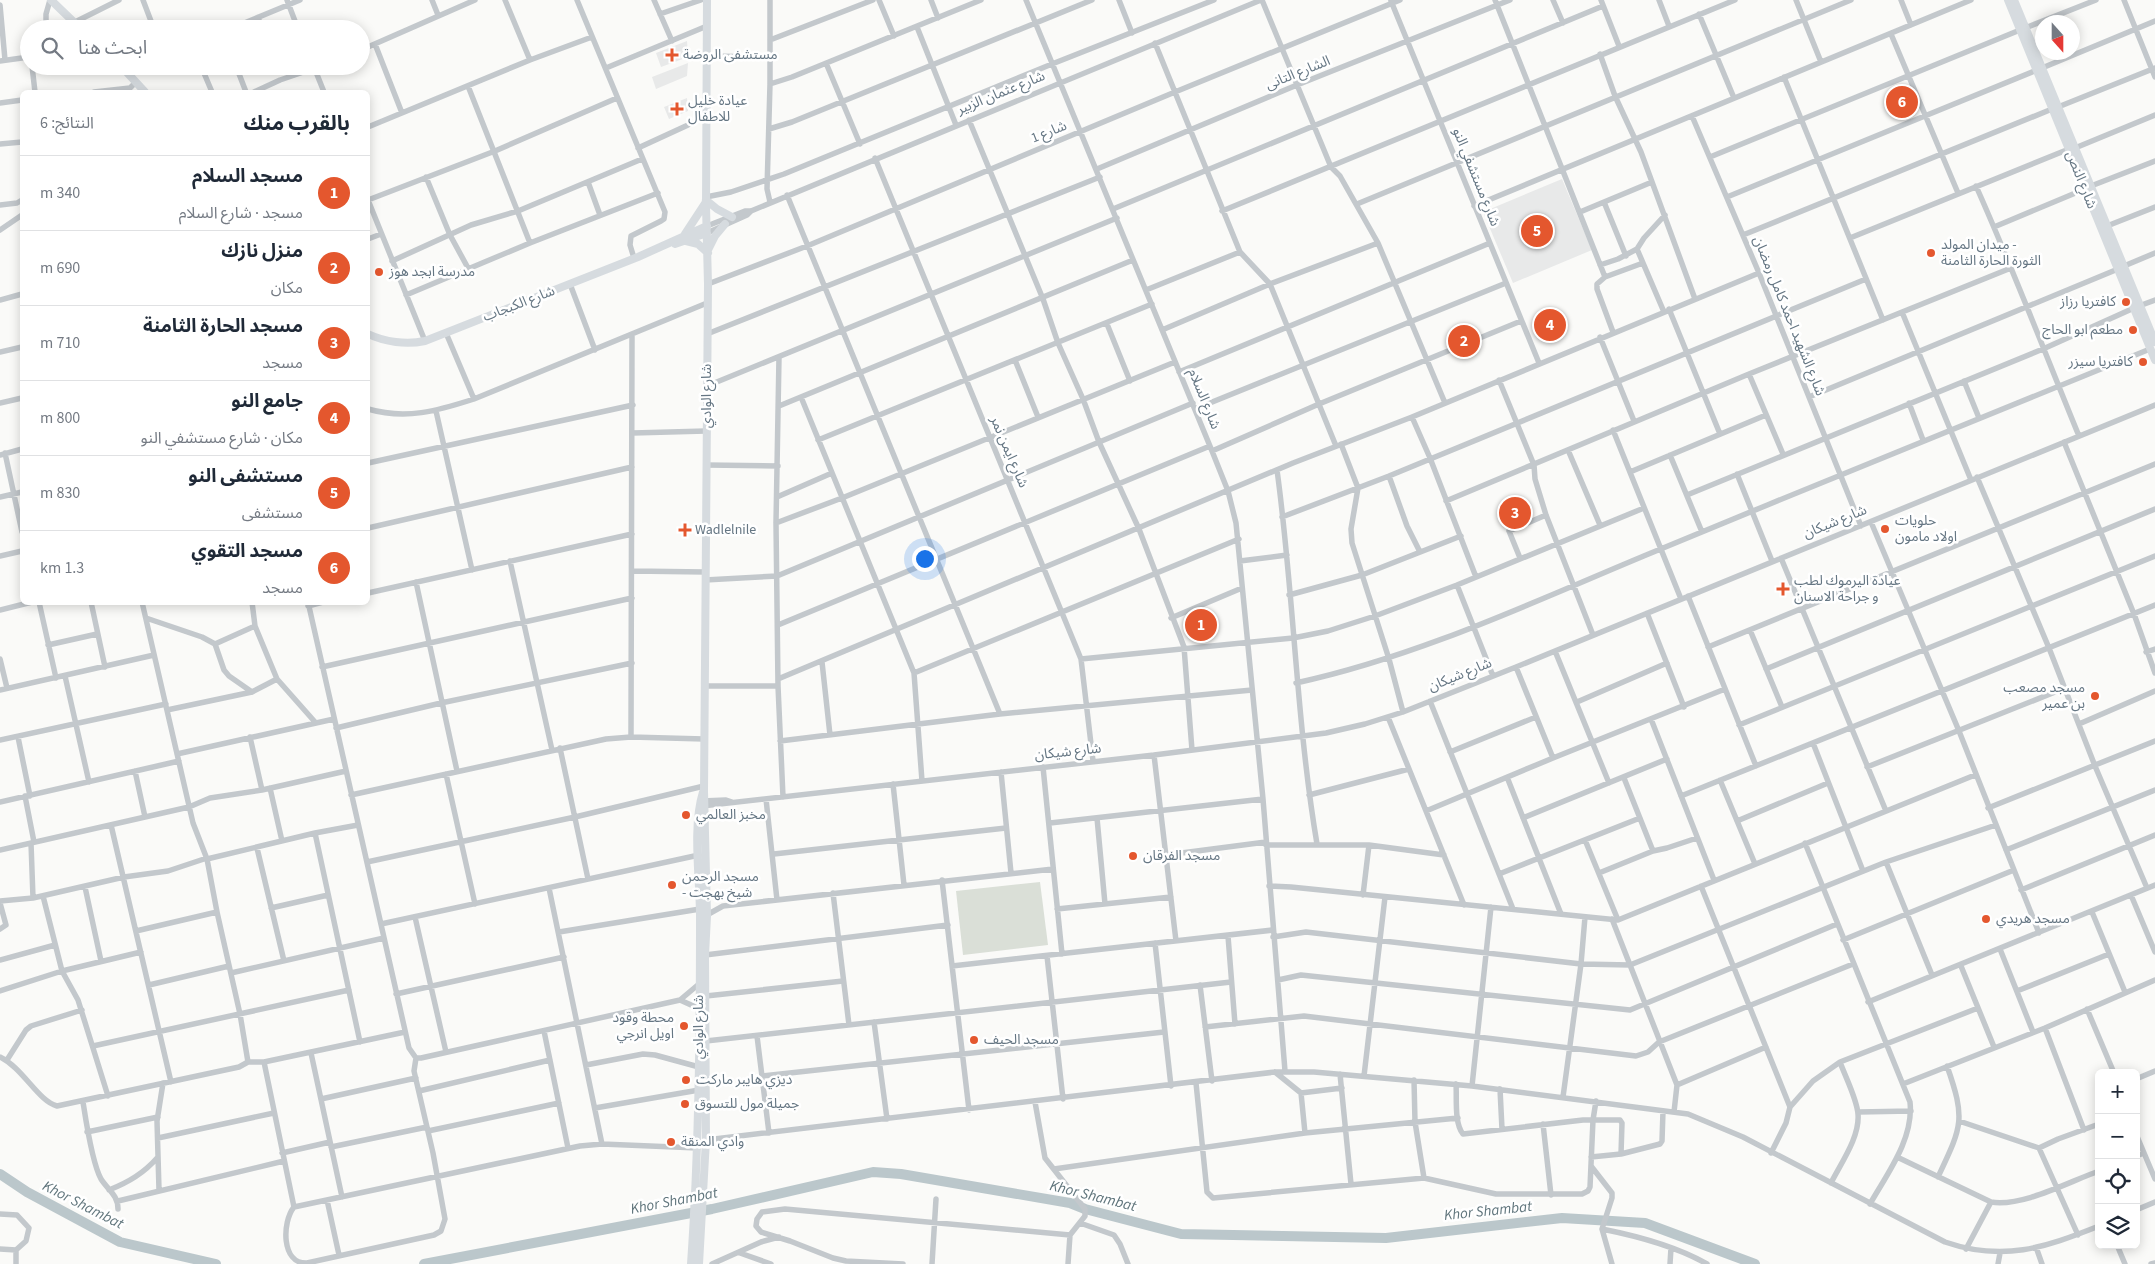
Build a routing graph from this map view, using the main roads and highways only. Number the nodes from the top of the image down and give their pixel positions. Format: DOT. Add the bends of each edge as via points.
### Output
graph roads {
  1 [pos="50,0"];
  2 [pos="707,0"];
  3 [pos="2008,0"];
  4 [pos="2014,0"];
  5 [pos="71,20"];
  6 [pos="2023,29"];
  7 [pos="129,75"];
  8 [pos="143,90"];
  9 [pos="2088,188"];
  10 [pos="706,200"];
  11 [pos="732,216"];
  12 [pos="725,224"];
  13 [pos="706,229"];
  14 [pos="685,238"];
  15 [pos="708,252"];
  16 [pos="2121,268"];
  17 [pos="370,335"];
  18 [pos="2153,346"];
  19 [pos="2155,360"];
  20 [pos="703,804"];
  21 [pos="702,913"];
  22 [pos="700,1193"];
  23 [pos="698,1225"];
  24 [pos="691,1264"];
  25 [pos="699,1264"];
  1 -- 5 [label="main road"];
  2 -- 10 [label="main road, شارع الوادي"];
  3 -- 6 [label="main road, شارع النص"];
  4 -- 6 [label="main road, شارع النص"];
  6 -- 9 [label="main road, شارع النص"];
  7 -- 8 [label="main road"];
  9 -- 16 [label="main road, شارع النص"];
  9 -- 16 [label="main road, شارع النص" via="2107,226"];
  10 -- 11 [label="main road"];
  10 -- 13 [label="main road, شارع الوادي"];
  10 -- 14 [label="main road"];
  12 -- 15 [label="main road"];
  13 -- 14 [label="main road"];
  13 -- 15 [label="main road, شارع الوادي"];
  14 -- 15 [label="main road"];
  14 -- 17 [label="main road, شارع الكبجاب" via="424,341 396,342"];
  15 -- 20 [label="main road, شارع الوادي"];
  16 -- 18 [label="main road, شارع النص"];
  18 -- 19 [label="main road, شارع النص"];
  20 -- 21 [label="main road, شارع الوادي"];
  20 -- 21 [label="main road, شارع الوادي" via="698,855"];
  21 -- 22 [label="main road, شارع الوادي"];
  21 -- 22 [label="main road, شارع الوادي" via="706,996 706,1140"];
  22 -- 23 [label="main road, شارع الوادي"];
  23 -- 24 [label="main road, شارع الوادي"];
  23 -- 25 [label="main road, شارع الوادي"];
}
